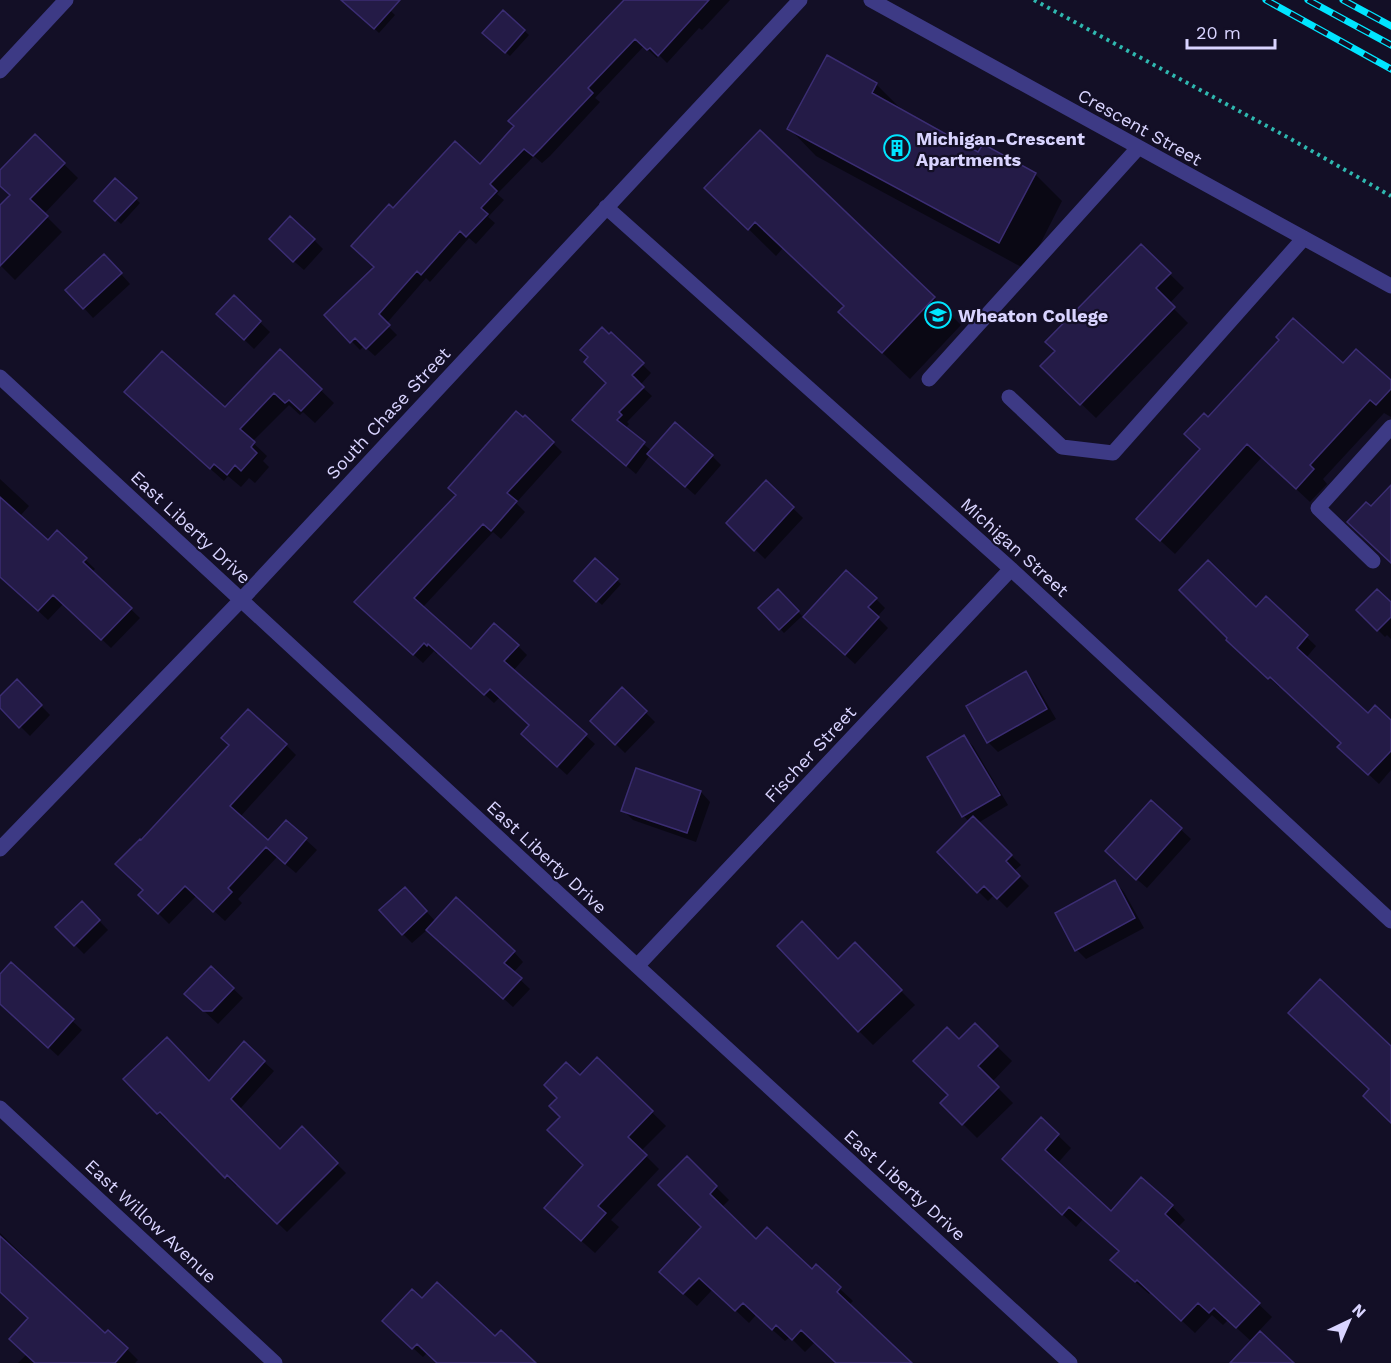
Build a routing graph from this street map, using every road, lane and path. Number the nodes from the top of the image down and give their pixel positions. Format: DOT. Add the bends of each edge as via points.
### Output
graph roads {
  1 [pos="66,0"];
  2 [pos="800,0"];
  3 [pos="871,0"];
  4 [pos="1034,0"];
  5 [pos="0,71"];
  6 [pos="1138,148"];
  7 [pos="1391,196"];
  8 [pos="606,207"];
  9 [pos="1304,238"];
  10 [pos="1391,286"];
  11 [pos="0,377"];
  12 [pos="929,379"];
  13 [pos="1009,397"];
  14 [pos="1391,427"];
  15 [pos="1373,561"];
  16 [pos="1011,569"];
  17 [pos="241,600"];
  18 [pos="0,849"];
  19 [pos="1391,921"];
  20 [pos="637,966"];
  21 [pos="0,1108"];
  22 [pos="275,1363"];
  23 [pos="1070,1363"];
  1 -- 5 [label="street"];
  2 -- 8 [label="street, South Chase Street"];
  3 -- 6 [label="street, Crescent Street"];
  4 -- 7 [label="path"];
  6 -- 9 [label="street, Crescent Street"];
  6 -- 12 [label="street"];
  8 -- 16 [label="street, Michigan Street"];
  8 -- 17 [label="street, South Chase Street"];
  9 -- 10 [label="street, Crescent Street"];
  9 -- 13 [label="street" via="1113,453 1062,447"];
  11 -- 17 [label="street, East Liberty Drive"];
  14 -- 15 [label="street" via="1318,508"];
  16 -- 19 [label="street, Michigan Street"];
  16 -- 20 [label="street, Fischer Street"];
  17 -- 18 [label="street, South Chase Street"];
  17 -- 20 [label="street, East Liberty Drive"];
  20 -- 23 [label="street, East Liberty Drive"];
  21 -- 22 [label="street, East Willow Avenue"];
}
